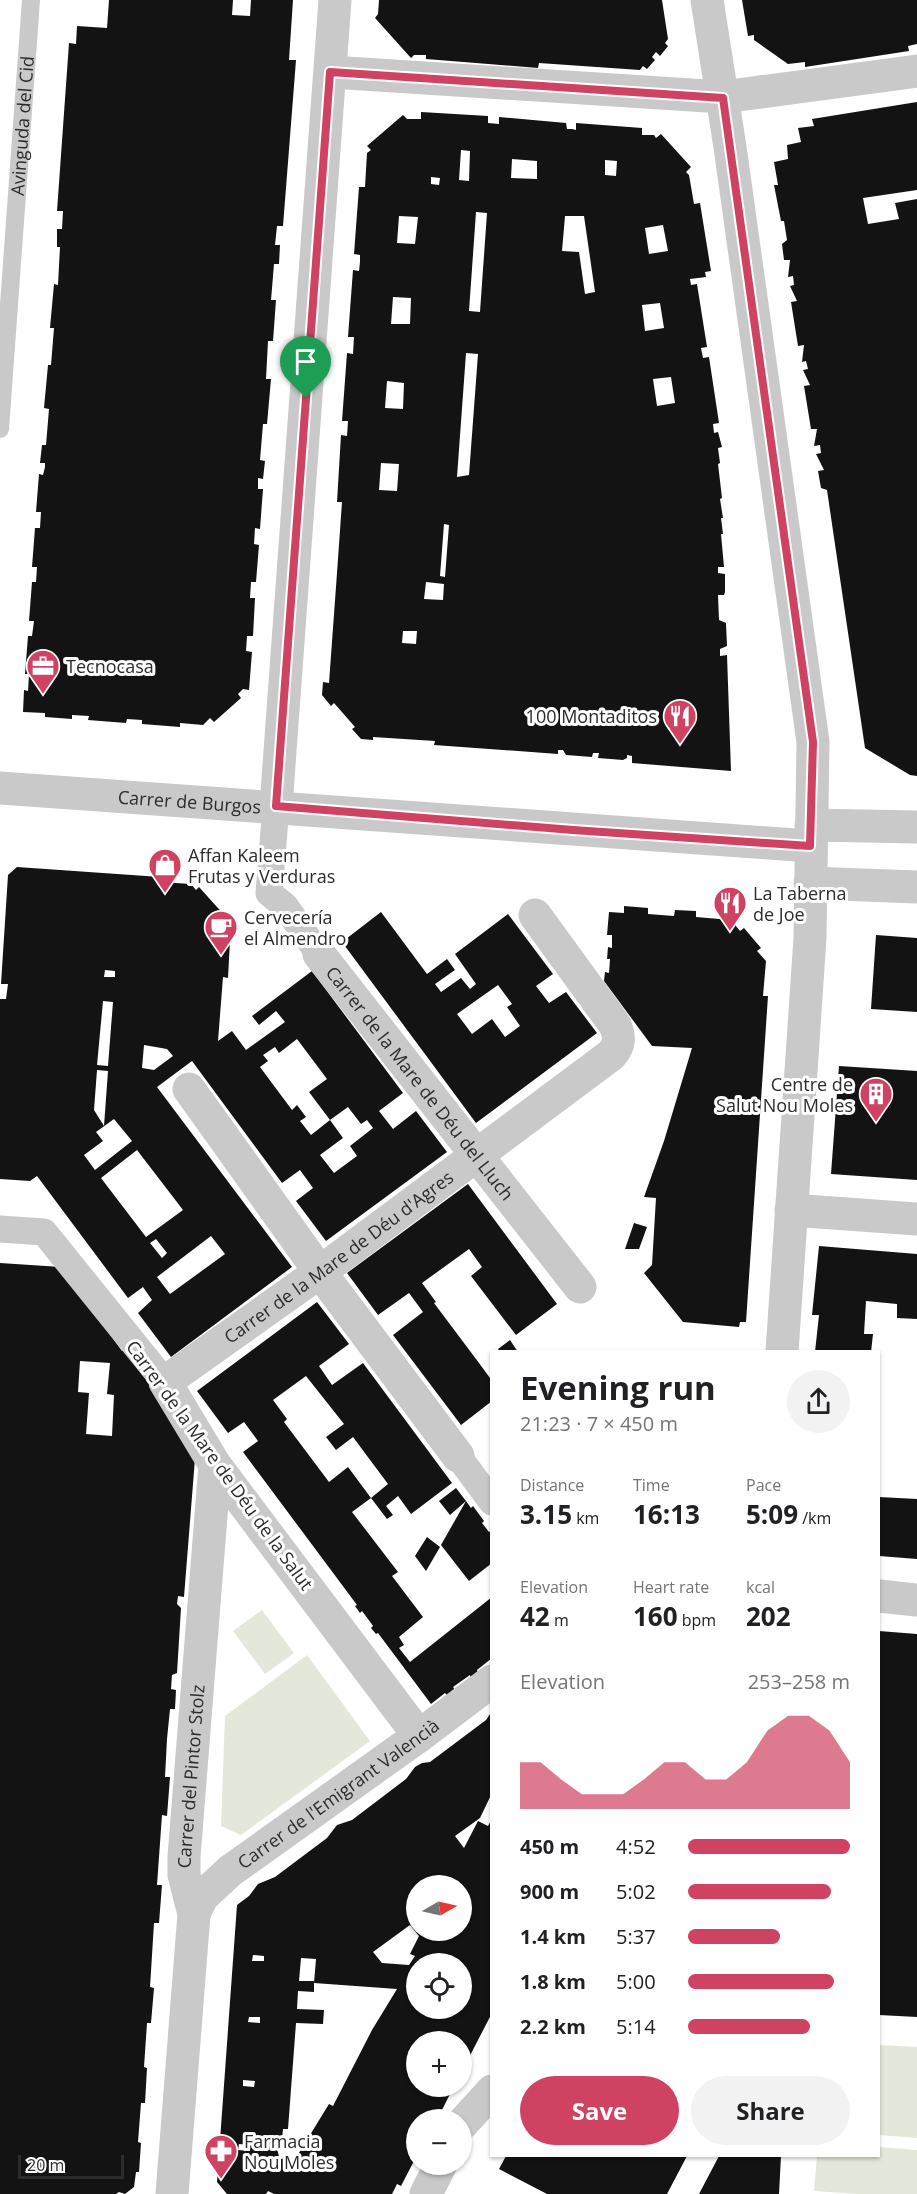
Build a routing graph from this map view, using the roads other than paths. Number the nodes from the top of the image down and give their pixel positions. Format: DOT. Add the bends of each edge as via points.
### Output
graph roads {
  1 [pos="31,0"];
  2 [pos="335,0"];
  3 [pos="707,0"];
  4 [pos="917,71"];
  5 [pos="330,72"];
  6 [pos="723,98"];
  7 [pos="0,429"];
  8 [pos="0,788"];
  9 [pos="276,806"];
  10 [pos="917,827"];
  11 [pos="810,835"];
  12 [pos="810,884"];
  13 [pos="917,887"];
  14 [pos="535,915"];
  15 [pos="320,954"];
  16 [pos="189,1089"];
  17 [pos="476,1156"];
  18 [pos="791,1210"];
  19 [pos="917,1219"];
  20 [pos="0,1229"];
  21 [pos="320,1272"];
  22 [pos="580,1287"];
  23 [pos="782,1350"];
  24 [pos="165,1382"];
  25 [pos="458,1456"];
  26 [pos="215,1465"];
  27 [pos="490,1499"];
  28 [pos="880,1596"];
  29 [pos="917,1600"];
  30 [pos="490,1683"];
  31 [pos="419,1736"];
  32 [pos="194,1914"];
  33 [pos="490,2093"];
  34 [pos="472,2113"];
  35 [pos="436,2175"];
  36 [pos="172,2194"];
  37 [pos="426,2194"];
  1 -- 7 [label="lane, Avinguda del Cid"];
  2 -- 5 [label="street"];
  3 -- 6 [label="street"];
  4 -- 6 [label="street"];
  5 -- 6 [label="street"];
  5 -- 9 [label="street"];
  6 -- 11 [label="street" via="813,742"];
  8 -- 9 [label="street, Carrer de Burgos"];
  9 -- 11 [label="street, Carrer de Burgos" via="573,830"];
  9 -- 15 [label="street, Carrer de la Mare de Déu del Lluch" via="269,893 285,906"];
  10 -- 11 [label="street, Carrer de Burgos"];
  11 -- 12 [label="street"];
  12 -- 13 [label="street"];
  12 -- 18 [label="street" via="810,938"];
  14 -- 17 [label="street, Carrer de la Mare de Déu d'Agres" via="615,1025 620,1040 611,1055"];
  15 -- 17 [label="street, Carrer de la Mare de Déu del Lluch"];
  16 -- 21 [label="street"];
  17 -- 21 [label="street, Carrer de la Mare de Déu d'Agres"];
  17 -- 22 [label="street, Carrer de la Mare de Déu del Lluch"];
  18 -- 19 [label="street"];
  18 -- 23 [label="street"];
  20 -- 24 [label="street, Carrer de la Mare de Déu de la Salut" via="44,1232"];
  21 -- 24 [label="street, Carrer de la Mare de Déu d'Agres"];
  21 -- 25 [label="street"];
  24 -- 26 [label="street, Carrer de la Mare de Déu de la Salut"];
  25 -- 27 [label="street"];
  26 -- 31 [label="street, Carrer de la Mare de Déu de la Salut"];
  26 -- 32 [label="street, Carrer del Pintor Stolz" via="184,1857 184,1875"];
  28 -- 29 [label="street"];
  30 -- 31 [label="street, Carrer de l'Emigrant Valencià"];
  31 -- 32 [label="street, Carrer de l'Emigrant Valencià" via="230,1871 202,1897"];
  32 -- 36 [label="street, Carrer del Pintor Stolz"];
  33 -- 34 [label="street"];
  35 -- 37 [label="street"];
}
